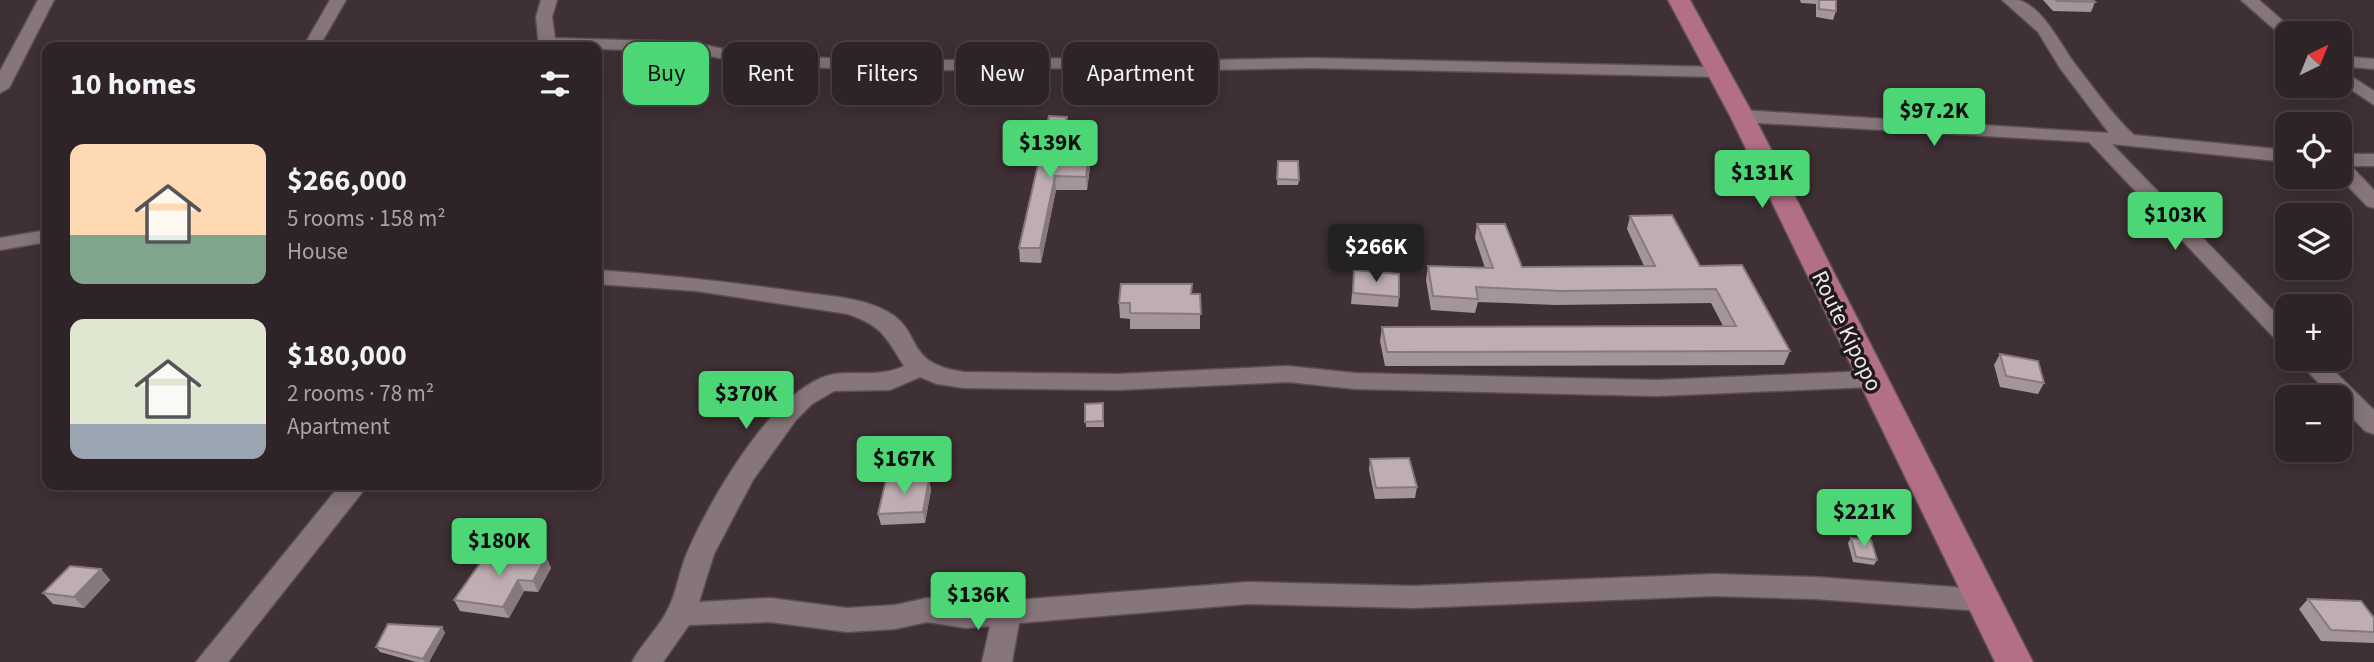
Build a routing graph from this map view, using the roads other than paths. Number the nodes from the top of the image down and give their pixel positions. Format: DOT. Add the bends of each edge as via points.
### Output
graph roads {
  1 [pos="46,0"];
  2 [pos="338,0"];
  3 [pos="550,0"];
  4 [pos="1679,0"];
  5 [pos="2010,0"];
  6 [pos="2249,0"];
  7 [pos="2275,21"];
  8 [pos="315,42"];
  9 [pos="547,42"];
  10 [pos="602,46"];
  11 [pos="2352,62"];
  12 [pos="2374,64"];
  13 [pos="6,65"];
  14 [pos="1719,72"];
  15 [pos="2352,83"];
  16 [pos="0,88"];
  17 [pos="2374,100"];
  18 [pos="1742,116"];
  19 [pos="2094,137"];
  20 [pos="2131,143"];
  21 [pos="2275,155"];
  22 [pos="2352,160"];
  23 [pos="2374,160"];
  24 [pos="2352,179"];
  25 [pos="2374,202"];
  26 [pos="42,237"];
  27 [pos="0,244"];
  28 [pos="602,277"];
  29 [pos="2275,326"];
  30 [pos="921,367"];
  31 [pos="2320,371"];
  32 [pos="1871,379"];
  33 [pos="2374,425"];
  34 [pos="351,490"];
  35 [pos="1982,600"];
  36 [pos="1007,611"];
  37 [pos="681,614"];
  38 [pos="211,662"];
  39 [pos="647,662"];
  40 [pos="998,662"];
  41 [pos="2014,662"];
  1 -- 13 [label="street"];
  2 -- 8 [label="street"];
  3 -- 9 [label="street" via="544,17"];
  4 -- 14 [label="main road, Route Kipopo"];
  5 -- 20 [label="street" via="2045,29 2108,122"];
  6 -- 7 [label="street"];
  10 -- 14 [label="street" via="692,47 746,59 890,66 1080,63 1153,54 1206,65 1311,62"];
  11 -- 12 [label="street"];
  13 -- 16 [label="street"];
  14 -- 18 [label="main road, Route Kipopo"];
  15 -- 17 [label="street"];
  18 -- 19 [label="street"];
  18 -- 32 [label="main road, Route Kipopo"];
  19 -- 20 [label="street"];
  19 -- 29 [label="street"];
  20 -- 21 [label="street"];
  22 -- 23 [label="street"];
  24 -- 25 [label="street"];
  26 -- 27 [label="street"];
  28 -- 30 [label="street" via="696,284 852,307 890,325"];
  30 -- 32 [label="street" via="937,376 964,380 1118,382 1288,374 1379,382 1657,388"];
  30 -- 37 [label="street" via="890,382 830,383 803,398 743,474 700,554"];
  31 -- 33 [label="street"];
  32 -- 35 [label="main road, Route Kipopo"];
  34 -- 38 [label="street"];
  35 -- 36 [label="street" via="1714,585 1413,597 1248,593"];
  35 -- 41 [label="main road, Route Kipopo"];
  36 -- 37 [label="street" via="966,616 927,610 847,620 770,610"];
  36 -- 40 [label="street"];
  37 -- 39 [label="street"];
}
